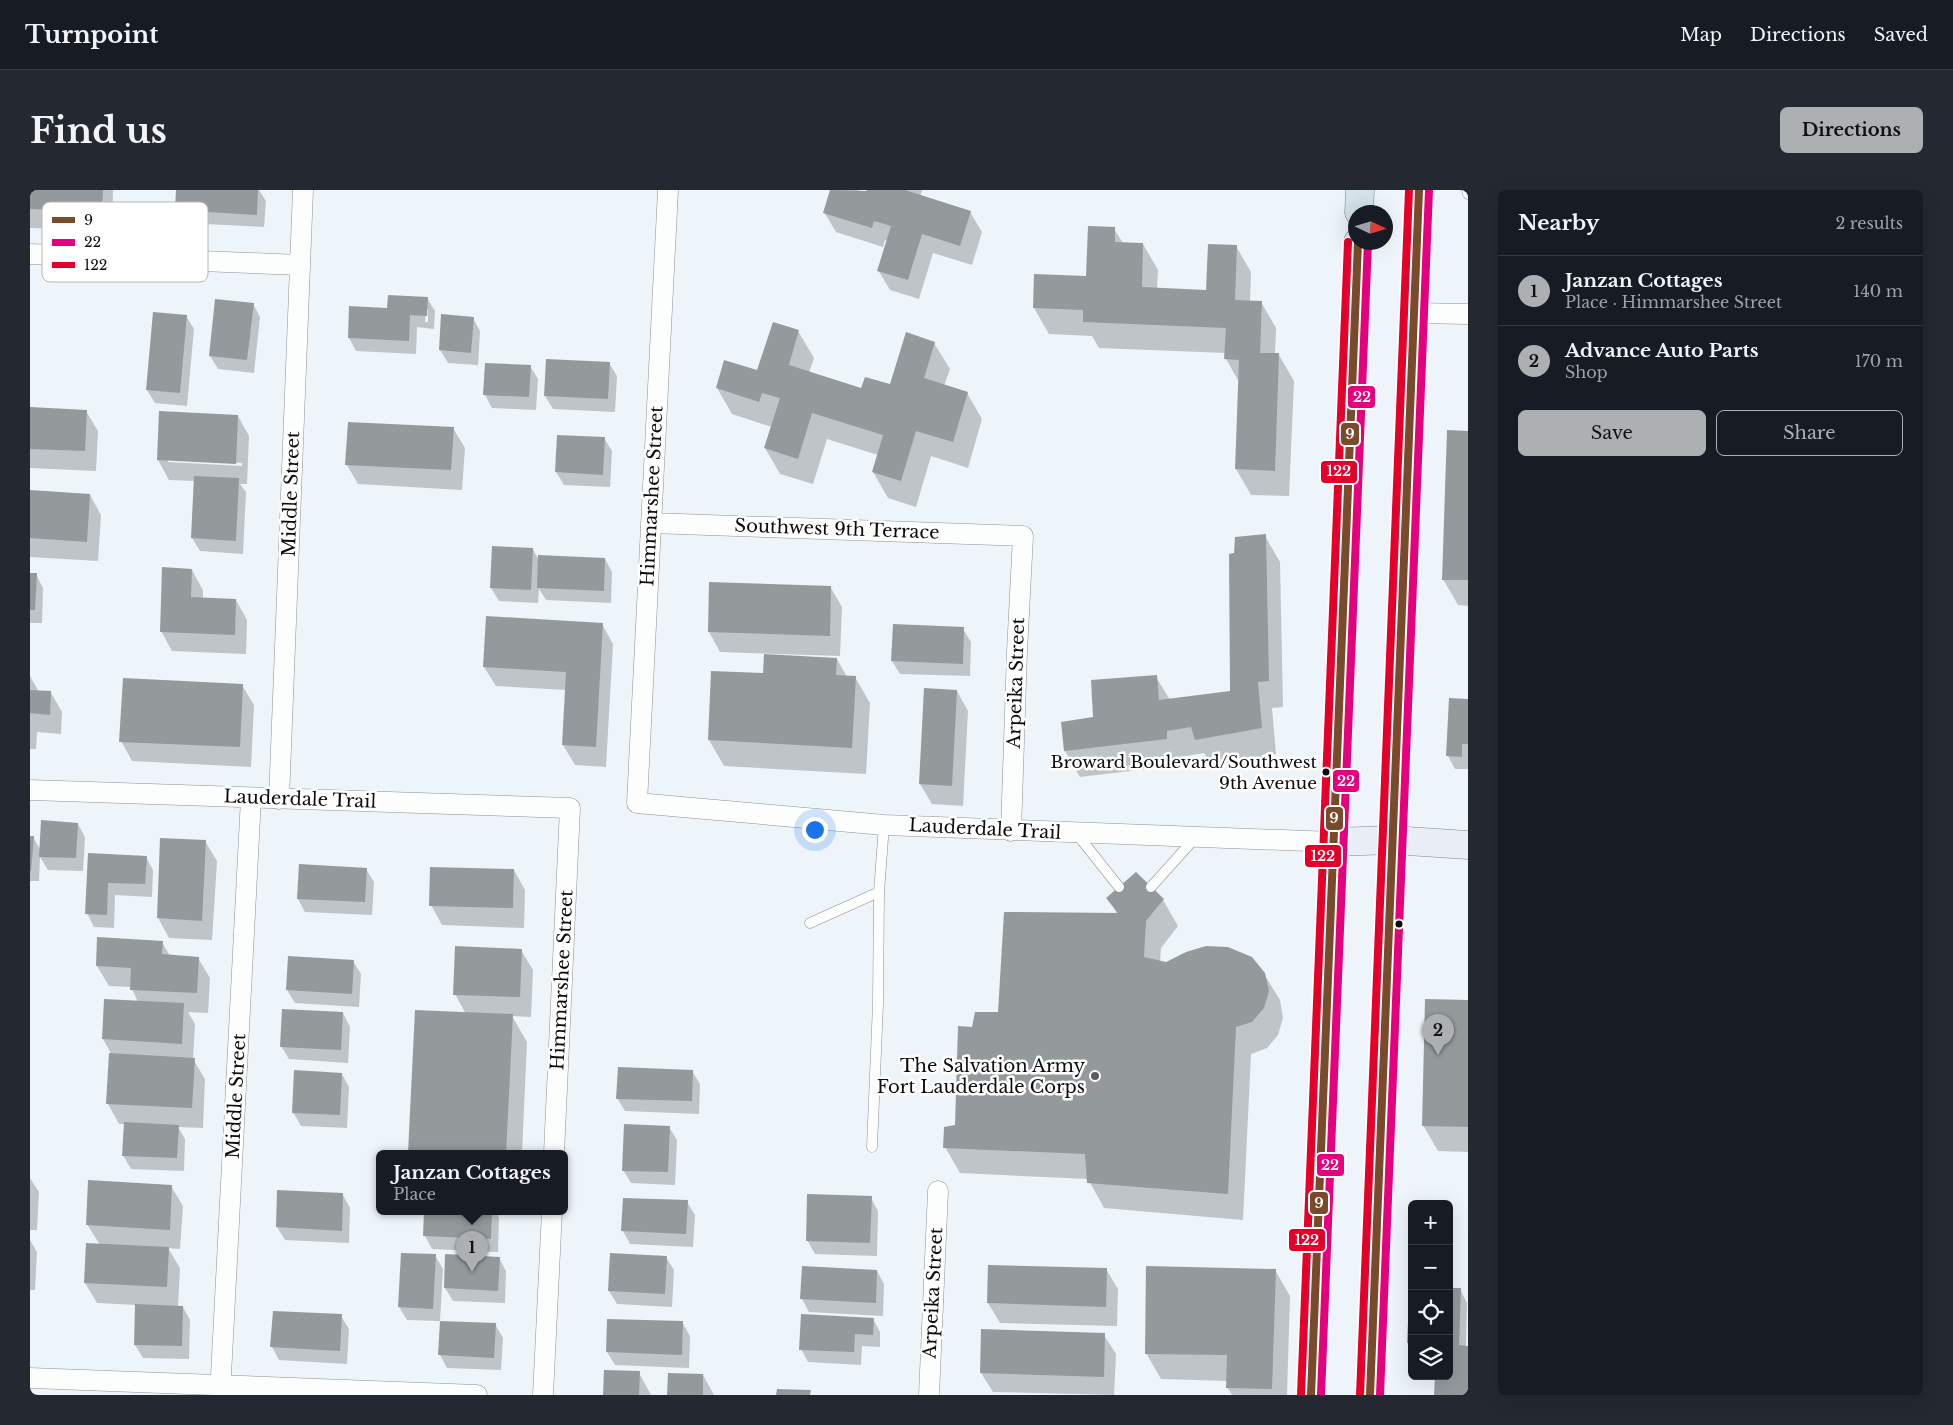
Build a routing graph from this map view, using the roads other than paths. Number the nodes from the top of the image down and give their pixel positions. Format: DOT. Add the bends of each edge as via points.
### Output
graph roads {
  1 [pos="303,190"];
  2 [pos="668,190"];
  3 [pos="1360,190"];
  4 [pos="1419,190"];
  5 [pos="1359,205"];
  6 [pos="1358,250"];
  7 [pos="208,261"];
  8 [pos="300,265"];
  9 [pos="1414,313"];
  10 [pos="1468,314"];
  11 [pos="651,523"];
  12 [pos="1022,536"];
  13 [pos="30,790"];
  14 [pos="251,798"];
  15 [pos="279,799"];
  16 [pos="637,803"];
  17 [pos="570,808"];
  18 [pos="884,825"];
  19 [pos="1011,831"];
  20 [pos="1076,833"];
  21 [pos="1196,838"];
  22 [pos="1392,840"];
  23 [pos="1333,842"];
  24 [pos="1468,845"];
  25 [pos="1151,886"];
  26 [pos="1119,887"];
  27 [pos="879,892"];
  28 [pos="810,923"];
  29 [pos="872,1147"];
  30 [pos="554,1150"];
  31 [pos="938,1191"];
  32 [pos="552,1215"];
  33 [pos="30,1378"];
  34 [pos="221,1391"];
  35 [pos="477,1395"];
  36 [pos="543,1395"];
  37 [pos="929,1395"];
  38 [pos="1311,1395"];
  39 [pos="1370,1395"];
  1 -- 8 [label="street, Middle Street"];
  2 -- 11 [label="street, Himmarshee Street"];
  3 -- 5 [label="main road"];
  4 -- 9 [label="main road"];
  6 -- 23 [label="main road"];
  7 -- 8 [label="street"];
  8 -- 15 [label="street, Middle Street"];
  9 -- 10 [label="street"];
  9 -- 22 [label="main road"];
  11 -- 12 [label="street, Southwest 9th Terrace"];
  11 -- 16 [label="street, Himmarshee Street"];
  12 -- 19 [label="street, Arpeika Street"];
  13 -- 14 [label="street, Lauderdale Trail"];
  14 -- 15 [label="street, Lauderdale Trail"];
  14 -- 34 [label="street, Middle Street"];
  15 -- 17 [label="street, Lauderdale Trail"];
  16 -- 18 [label="street, Lauderdale Trail"];
  17 -- 30 [label="street, Himmarshee Street"];
  18 -- 19 [label="street, Lauderdale Trail"];
  18 -- 27 [label="lane"];
  19 -- 20 [label="street, Lauderdale Trail"];
  20 -- 21 [label="street, Lauderdale Trail"];
  20 -- 26 [label="lane"];
  21 -- 23 [label="street, Lauderdale Trail"];
  21 -- 25 [label="lane"];
  22 -- 23 [label="main road"];
  22 -- 24 [label="main road"];
  22 -- 39 [label="main road"];
  23 -- 38 [label="main road"];
  27 -- 28 [label="lane"];
  27 -- 29 [label="lane"];
  31 -- 37 [label="street, Arpeika Street"];
  32 -- 36 [label="street"];
  33 -- 34 [label="street"];
  34 -- 35 [label="street"];
}
